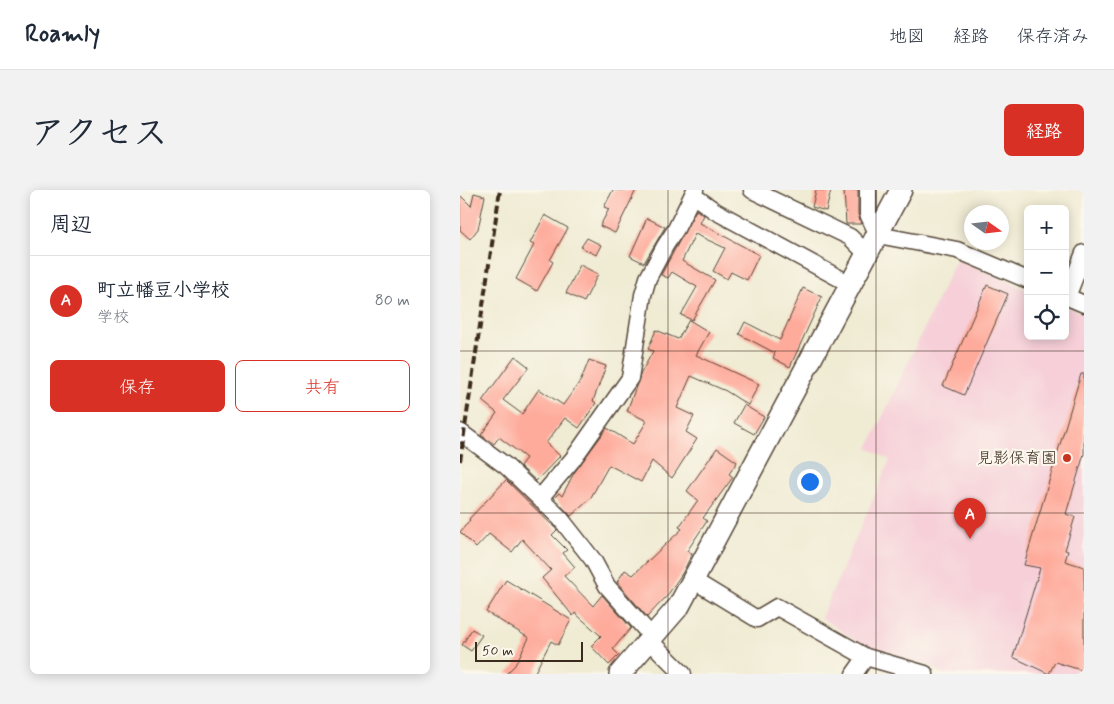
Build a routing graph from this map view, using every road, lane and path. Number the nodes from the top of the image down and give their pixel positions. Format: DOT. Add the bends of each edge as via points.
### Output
graph roads {
  1 [pos="752,190"];
  2 [pos="868,190"];
  3 [pos="901,190"];
  4 [pos="694,193"];
  5 [pos="878,235"];
  6 [pos="1084,253"];
  7 [pos="867,254"];
  8 [pos="1024,278"];
  9 [pos="850,284"];
  10 [pos="1066,295"];
  11 [pos="1069,297"];
  12 [pos="1084,304"];
  13 [pos="460,432"];
  14 [pos="540,498"];
  15 [pos="693,580"];
  16 [pos="652,640"];
  17 [pos="866,657"];
  18 [pos="620,674"];
  19 [pos="683,674"];
  20 [pos="854,674"];
  21 [pos="925,674"];
  1 -- 7 [label="street" via="850,238"];
  2 -- 5 [label="street" via="868,214"];
  3 -- 5 [label="street"];
  4 -- 9 [label="street" via="715,211"];
  4 -- 14 [label="street" via="648,278 630,378 573,459"];
  5 -- 7 [label="street"];
  5 -- 8 [label="street" via="957,250"];
  6 -- 10 [label="street"];
  7 -- 9 [label="street"];
  9 -- 15 [label="street"];
  11 -- 12 [label="street"];
  13 -- 14 [label="street" via="506,466"];
  14 -- 16 [label="street" via="574,535 607,586"];
  15 -- 16 [label="street" via="679,606"];
  15 -- 17 [label="street" via="757,619 777,607"];
  16 -- 18 [label="street"];
  16 -- 19 [label="street"];
  17 -- 20 [label="street"];
  17 -- 21 [label="street"];
}
